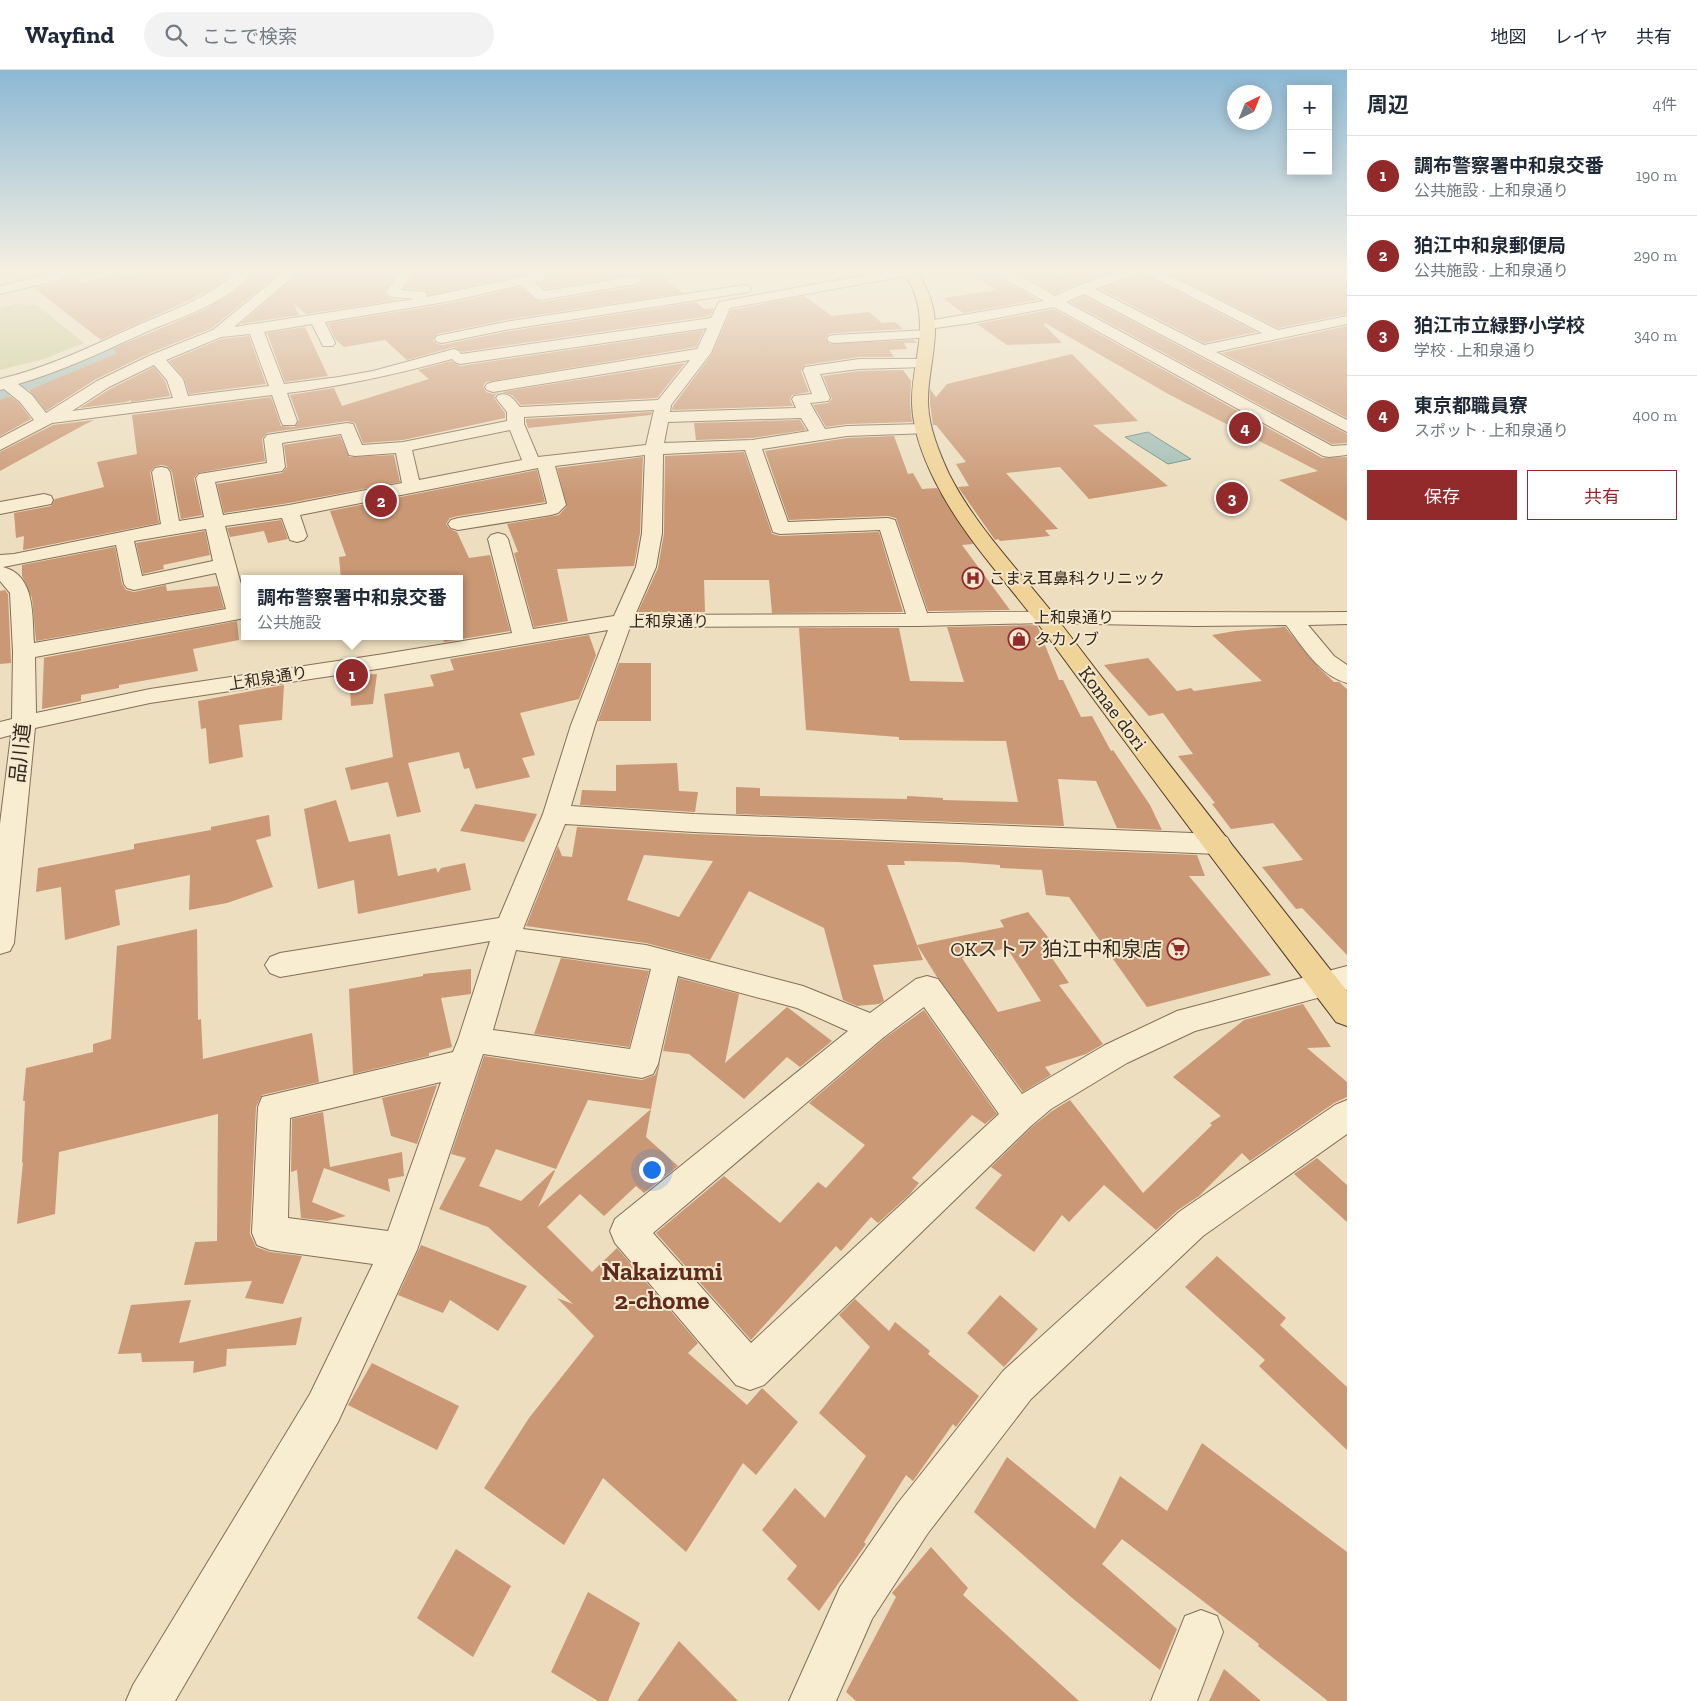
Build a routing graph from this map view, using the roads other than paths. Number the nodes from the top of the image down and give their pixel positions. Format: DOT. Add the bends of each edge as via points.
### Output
graph roads {
  1 [pos="104,345"];
  2 [pos="188,345"];
  3 [pos="262,345"];
  4 [pos="447,345"];
  5 [pos="540,345"];
  6 [pos="706,345"];
  7 [pos="926,345"];
  8 [pos="1132,345"];
  9 [pos="1194,345"];
  10 [pos="1227,345"];
  11 [pos="1203,350"];
  12 [pos="703,352"];
  13 [pos="457,356"];
  14 [pos="156,358"];
  15 [pos="924,362"];
  16 [pos="2,384"];
  17 [pos="494,387"];
  18 [pos="278,389"];
  19 [pos="182,402"];
  20 [pos="662,411"];
  21 [pos="806,413"];
  22 [pos="515,418"];
  23 [pos="48,420"];
  24 [pos="288,421"];
  25 [pos="1347,427"];
  26 [pos="923,429"];
  27 [pos="820,434"];
  28 [pos="752,445"];
  29 [pos="0,446"];
  30 [pos="403,447"];
  31 [pos="654,449"];
  32 [pos="1347,450"];
  33 [pos="539,462"];
  34 [pos="161,472"];
  35 [pos="412,488"];
  36 [pos="44,500"];
  37 [pos="0,508"];
  38 [pos="289,511"];
  39 [pos="214,521"];
  40 [pos="458,524"];
  41 [pos="172,528"];
  42 [pos="297,536"];
  43 [pos="124,538"];
  44 [pos="498,539"];
  45 [pos="0,561"];
  46 [pos="224,565"];
  47 [pos="0,572"];
  48 [pos="1044,617"];
  49 [pos="1347,618"];
  50 [pos="1292,619"];
  51 [pos="919,620"];
  52 [pos="622,621"];
  53 [pos="524,636"];
  54 [pos="0,638"];
  55 [pos="23,644"];
  56 [pos="1347,676"];
  57 [pos="12,726"];
  58 [pos="556,814"];
  59 [pos="1218,844"];
  60 [pos="507,933"];
  61 [pos="0,943"];
  62 [pos="667,962"];
  63 [pos="280,966"];
  64 [pos="1335,981"];
  65 [pos="1347,1014"];
  66 [pos="873,1028"];
  67 [pos="469,1051"];
  68 [pos="1347,1115"];
  69 [pos="1019,1116"];
  70 [pos="399,1250"];
  71 [pos="1201,1632"];
  72 [pos="150,1700"];
  73 [pos="812,1701"];
  74 [pos="1174,1701"];
  1 -- 16 [label="street"];
  2 -- 14 [label="street"];
  3 -- 18 [label="street"];
  4 -- 13 [label="street"];
  5 -- 13 [label="street"];
  6 -- 12 [label="street"];
  7 -- 15 [label="main road, Komae dori"];
  8 -- 32 [label="street" via="1329,452"];
  9 -- 11 [label="street"];
  10 -- 11 [label="street"];
  11 -- 25 [label="street"];
  12 -- 17 [label="street"];
  12 -- 20 [label="street"];
  13 -- 17 [label="street"];
  13 -- 18 [label="street" via="366,377"];
  14 -- 19 [label="street" via="175,379"];
  14 -- 23 [label="street" via="103,384"];
  15 -- 21 [label="street" via="859,364 811,370 822,398 800,399"];
  15 -- 26 [label="main road, Komae dori" via="920,400"];
  16 -- 23 [label="street" via="24,394 42,419"];
  17 -- 22 [label="street"];
  18 -- 19 [label="street"];
  18 -- 24 [label="street"];
  19 -- 23 [label="street"];
  20 -- 21 [label="street"];
  20 -- 22 [label="street"];
  20 -- 31 [label="street"];
  21 -- 27 [label="street"];
  22 -- 30 [label="street"];
  22 -- 33 [label="street"];
  23 -- 29 [label="street"];
  26 -- 27 [label="street"];
  26 -- 48 [label="main road, Komae dori" via="936,466 958,505"];
  27 -- 28 [label="street"];
  28 -- 31 [label="street"];
  28 -- 51 [label="street" via="780,528 888,524"];
  30 -- 35 [label="street"];
  30 -- 39 [label="street" via="355,451 347,428 273,439 276,467 205,478"];
  31 -- 33 [label="street"];
  31 -- 52 [label="street" via="652,534 646,567"];
  33 -- 35 [label="street"];
  33 -- 40 [label="street" via="557,505 551,509"];
  34 -- 41 [label="street"];
  35 -- 38 [label="street"];
  36 -- 37 [label="street"];
  38 -- 39 [label="street"];
  38 -- 42 [label="street"];
  39 -- 41 [label="street"];
  39 -- 46 [label="street"];
  41 -- 43 [label="street"];
  43 -- 45 [label="street"];
  43 -- 46 [label="street" via="134,584"];
  44 -- 53 [label="street"];
  46 -- 55 [label="street" via="238,613"];
  47 -- 55 [label="street, 品川道" via="10,578 20,593"];
  48 -- 50 [label="street, 上和泉通り"];
  48 -- 51 [label="street, 上和泉通り"];
  48 -- 59 [label="main road, Komae dori"];
  49 -- 50 [label="street, 上和泉通り"];
  50 -- 56 [label="street" via="1326,661"];
  51 -- 52 [label="street, 上和泉通り"];
  52 -- 53 [label="street, 上和泉通り"];
  52 -- 58 [label="street" via="583,725"];
  53 -- 57 [label="street, 上和泉通り" via="150,696"];
  54 -- 55 [label="street"];
  55 -- 57 [label="street, 品川道"];
  57 -- 61 [label="street, 品川道"];
  58 -- 59 [label="street" via="704,824"];
  58 -- 60 [label="street"];
  59 -- 64 [label="main road, Komae dori"];
  60 -- 62 [label="street"];
  60 -- 63 [label="street"];
  60 -- 67 [label="street"];
  62 -- 66 [label="street" via="803,998"];
  62 -- 67 [label="street" via="642,1064"];
  64 -- 65 [label="main road, Komae dori"];
  64 -- 69 [label="street" via="1188,1020 1116,1054 1040,1098"];
  66 -- 69 [label="street" via="927,988"];
  66 -- 69 [label="street" via="628,1231 750,1371"];
  67 -- 70 [label="street"];
  67 -- 70 [label="street" via="274,1107 270,1233"];
  68 -- 73 [label="street" via="1191,1224 1017,1385 913,1518 856,1603"];
  70 -- 72 [label="street" via="324,1408"];
  71 -- 74 [label="street"];
}
